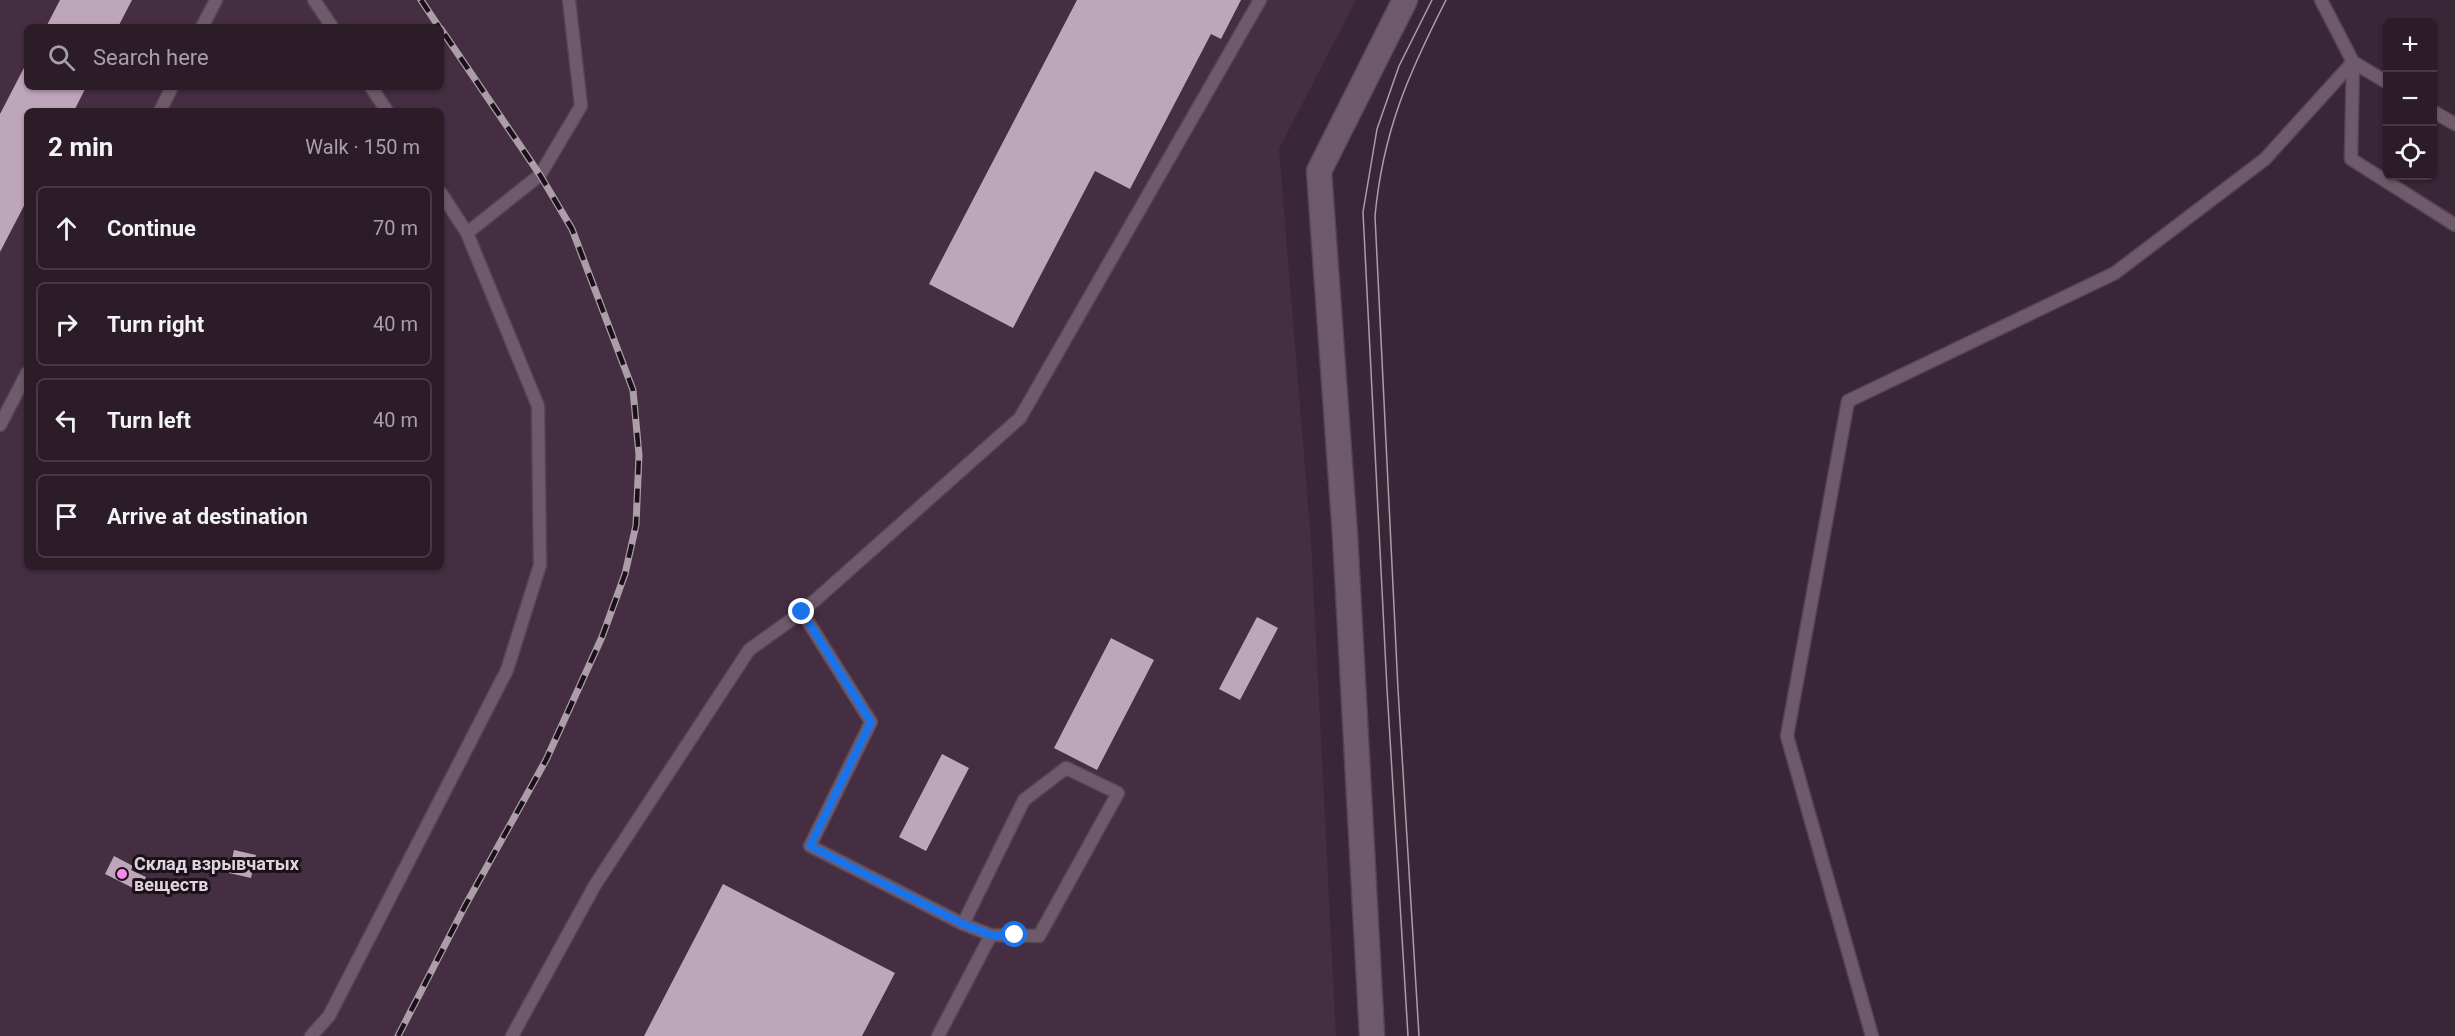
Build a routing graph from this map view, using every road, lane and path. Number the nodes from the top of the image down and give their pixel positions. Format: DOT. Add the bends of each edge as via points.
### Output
graph roads {
  1 [pos="216,0"];
  2 [pos="314,0"];
  3 [pos="569,0"];
  4 [pos="1260,0"];
  5 [pos="1405,0"];
  6 [pos="2321,0"];
  7 [pos="204,24"];
  8 [pos="330,24"];
  9 [pos="2353,62"];
  10 [pos="2383,80"];
  11 [pos="170,90"];
  12 [pos="373,90"];
  13 [pos="162,108"];
  14 [pos="385,108"];
  15 [pos="2437,113"];
  16 [pos="2455,124"];
  17 [pos="444,198"];
  18 [pos="2455,225"];
  19 [pos="467,233"];
  20 [pos="24,379"];
  21 [pos="0,424"];
  22 [pos="802,612"];
  23 [pos="963,924"];
  24 [pos="991,935"];
  25 [pos="311,1036"];
  26 [pos="512,1036"];
  27 [pos="938,1036"];
  28 [pos="1372,1036"];
  29 [pos="1872,1036"];
  1 -- 7 [label="lane"];
  2 -- 8 [label="lane"];
  3 -- 19 [label="lane" via="581,106 540,175"];
  4 -- 22 [label="lane" via="1020,418"];
  5 -- 28 [label="street" via="1318,171 1346,547"];
  6 -- 9 [label="lane"];
  9 -- 10 [label="lane"];
  9 -- 18 [label="lane" via="2351,159"];
  9 -- 29 [label="lane" via="2265,159 2115,273 1848,401 1787,736"];
  11 -- 13 [label="lane"];
  12 -- 14 [label="lane"];
  15 -- 16 [label="lane"];
  17 -- 19 [label="lane"];
  19 -- 25 [label="lane" via="538,406 540,566 507,670 329,1016"];
  20 -- 21 [label="lane"];
  22 -- 23 [label="lane" via="871,722 810,846"];
  22 -- 26 [label="lane" via="749,650 595,885"];
  23 -- 24 [label="lane"];
  23 -- 24 [label="lane" via="1024,800 1066,768 1118,793 1039,936"];
  24 -- 27 [label="lane"];
}
